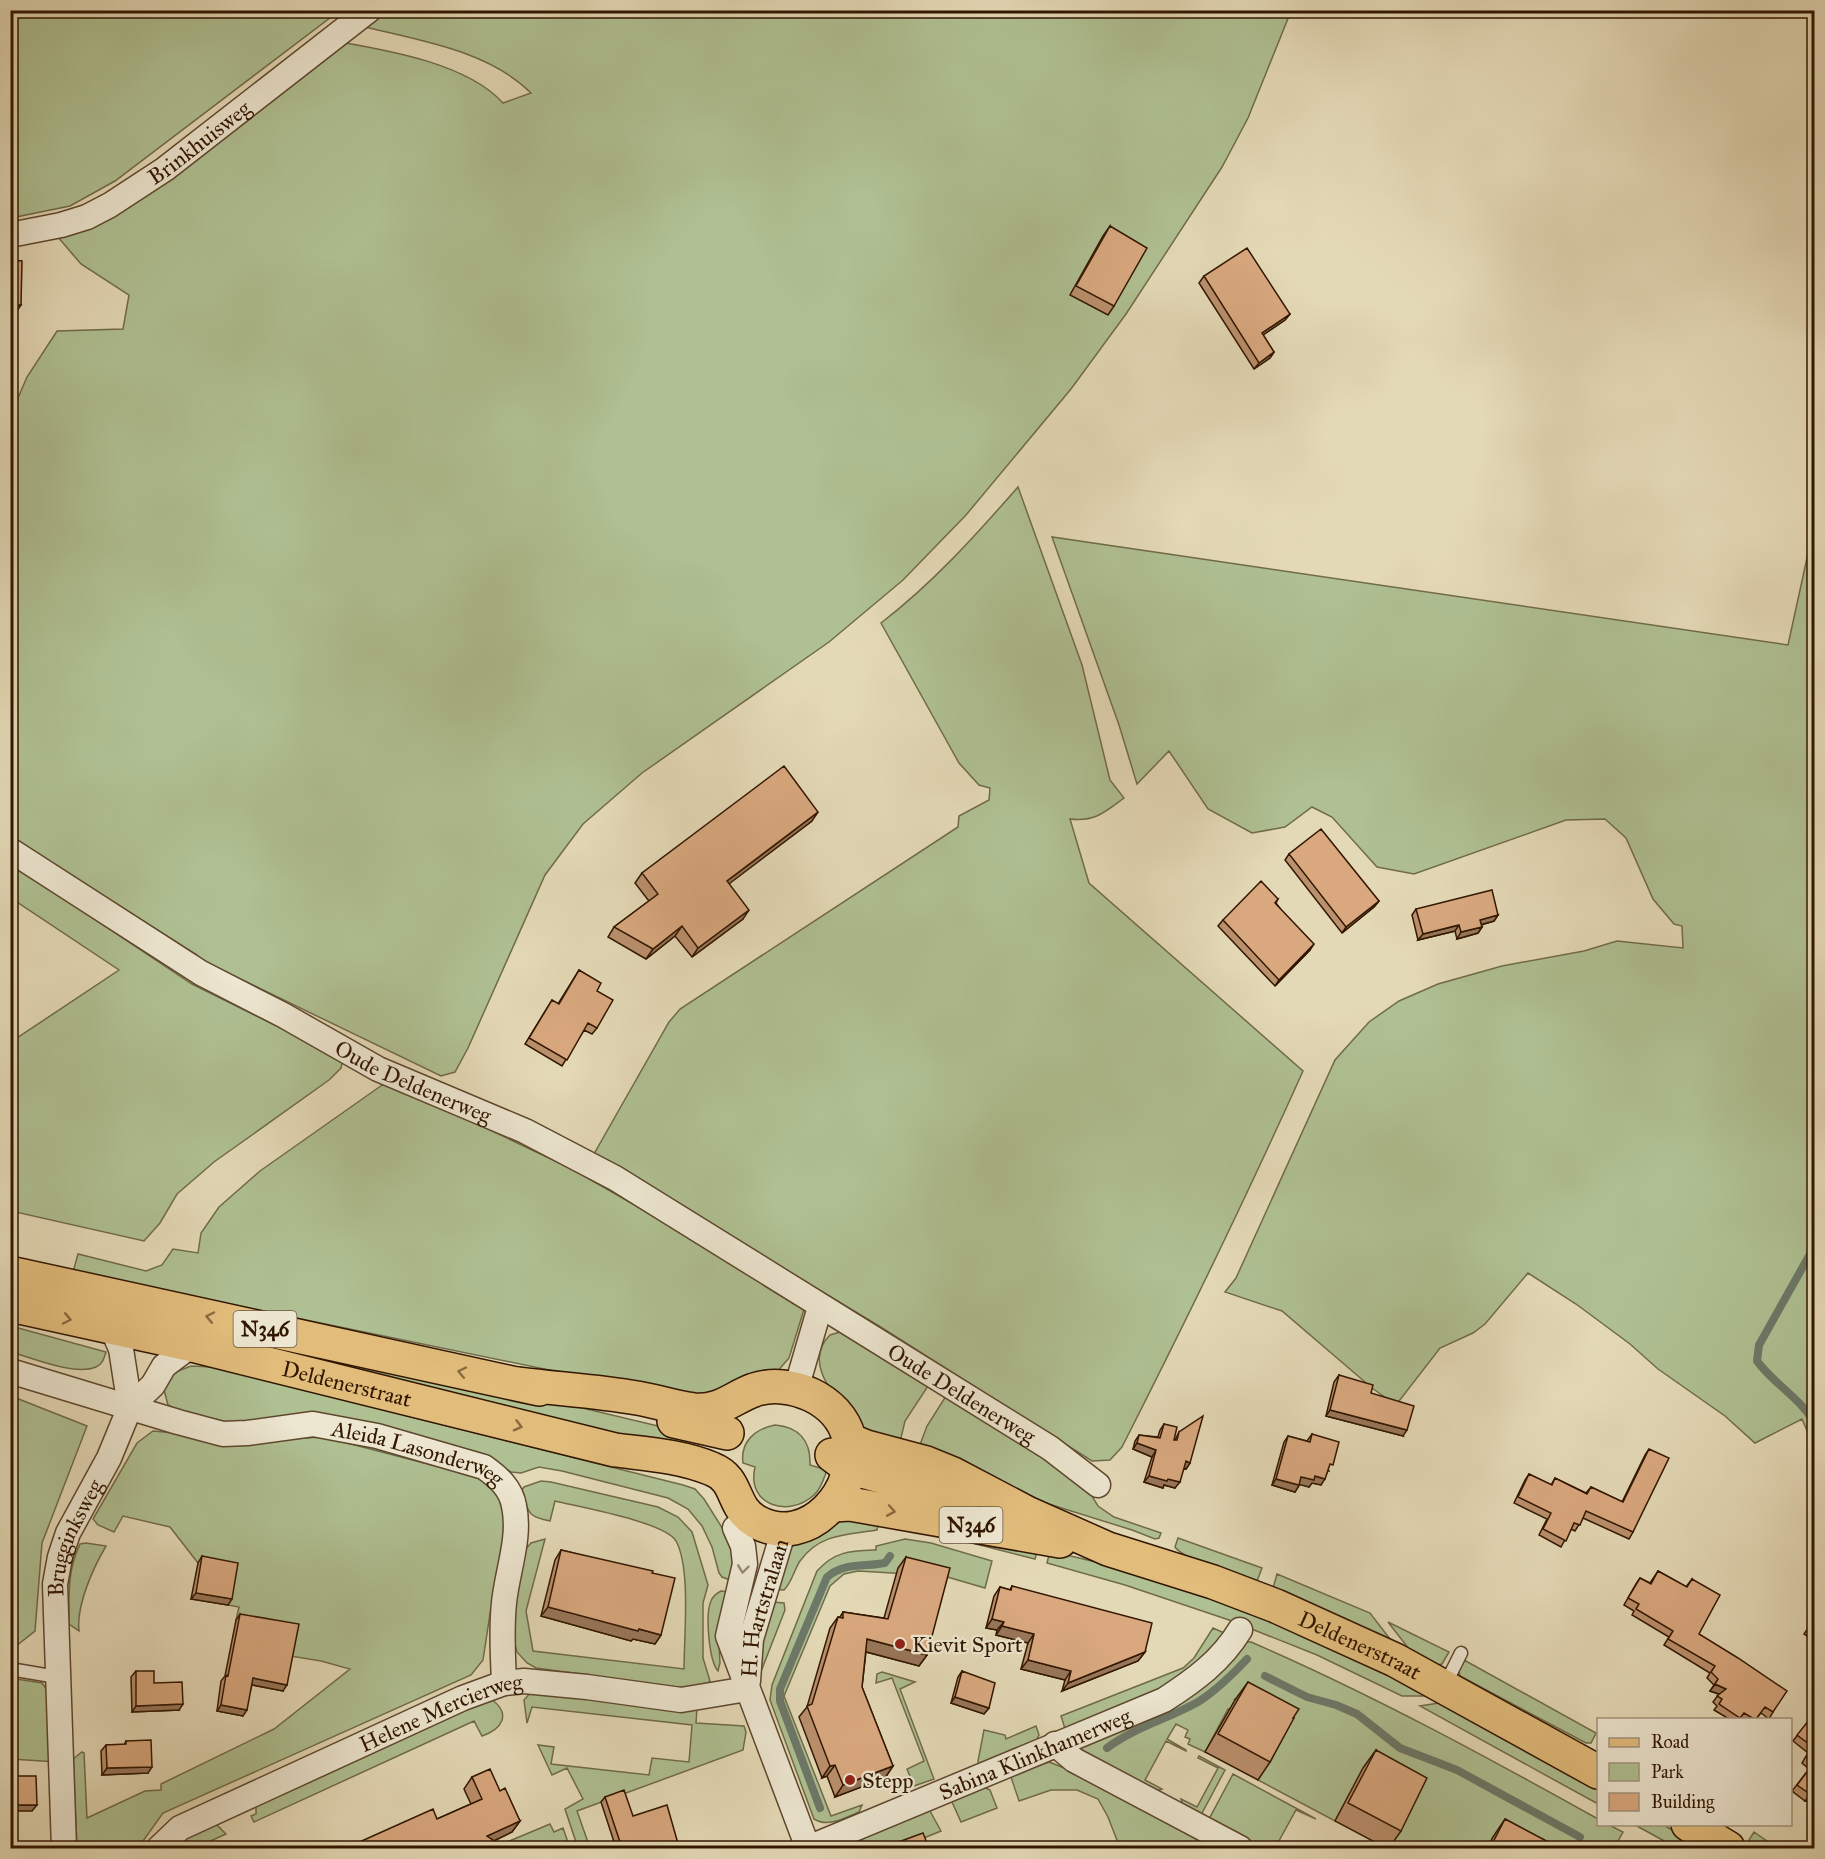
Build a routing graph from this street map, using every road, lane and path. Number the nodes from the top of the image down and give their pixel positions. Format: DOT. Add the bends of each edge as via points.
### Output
graph roads {
  1 [pos="369,10"];
  2 [pos="10,235"];
  3 [pos="10,850"];
  4 [pos="10,1273"];
  5 [pos="10,1305"];
  6 [pos="820,1307"];
  7 [pos="112,1328"];
  8 [pos="192,1346"];
  9 [pos="10,1371"];
  10 [pos="789,1397"];
  11 [pos="130,1407"];
  12 [pos="722,1420"];
  13 [pos="849,1454"];
  14 [pos="713,1478"];
  15 [pos="1098,1485"];
  16 [pos="834,1505"];
  17 [pos="735,1528"];
  18 [pos="786,1529"];
  19 [pos="1108,1549"];
  20 [pos="1240,1630"];
  21 [pos="1461,1653"];
  22 [pos="10,1670"];
  23 [pos="57,1677"];
  24 [pos="504,1683"];
  25 [pos="1444,1687"];
  26 [pos="747,1689"];
  27 [pos="1055,1744"];
  28 [pos="1597,1771"];
  29 [pos="1691,1826"];
  30 [pos="64,1848"];
  31 [pos="159,1848"];
  32 [pos="808,1848"];
  33 [pos="1240,1848"];
  34 [pos="1728,1848"];
  1 -- 2 [label="street, Brinkhuisweg" via="165,169 110,205 61,225"];
  3 -- 6 [label="street, Oude Deldenerweg" via="201,973 378,1069 568,1152"];
  12 -- 4 [label="main road, Deldenerstraat / N346, one-way" via="519,1384"];
  5 -- 7 [label="main road, Deldenerstraat / N346, one-way"];
  6 -- 10 [label="street"];
  6 -- 15 [label="street, Oude Deldenerweg" via="1050,1448"];
  7 -- 8 [label="main road, Deldenerstraat / N346"];
  7 -- 11 [label="street" via="121,1349"];
  8 -- 11 [label="street, Brugginksweg" via="164,1366 153,1385"];
  8 -- 14 [label="main road, Deldenerstraat / N346, one-way" via="615,1450 670,1456"];
  9 -- 11 [label="street"];
  10 -- 12 [label="main road" via="752,1410 735,1423"];
  10 -- 13 [label="main road" via="826,1437 834,1458"];
  11 -- 23 [label="street, Brugginksweg" via="60,1557 55,1584"];
  11 -- 24 [label="street, Aleida Lasonderweg" via="223,1434 313,1424 377,1436 464,1460 498,1477 514,1504 516,1524 504,1604"];
  12 -- 14 [label="main road"];
  13 -- 16 [label="main road" via="843,1487"];
  13 -- 19 [label="main road, Deldenerstraat / N346" via="903,1481 1001,1511 1027,1513"];
  14 -- 17 [label="main road" via="721,1509"];
  14 -- 18 [label="main road" via="725,1476 732,1484 737,1502 756,1521"];
  16 -- 18 [label="main road" via="813,1521"];
  16 -- 19 [label="main road, Deldenerstraat / N346, one-way" via="850,1504"];
  17 -- 26 [label="street, H. Hartstralaan, one-way" via="745,1564 728,1636"];
  18 -- 26 [label="street, H. Hartstralaan" via="751,1639"];
  19 -- 25 [label="main road, Deldenerstraat" via="1276,1606 1395,1660"];
  20 -- 27 [label="street, Sabina Klinkhamerweg" via="1218,1660 1164,1700"];
  21 -- 25 [label="lane"];
  22 -- 23 [label="lane"];
  23 -- 30 [label="street, Brugginksweg"];
  24 -- 26 [label="street, Helene Mercierweg" via="524,1681 681,1700"];
  24 -- 31 [label="street, Helene Mercierweg" via="463,1698 180,1828"];
  25 -- 28 [label="main road, Deldenerstraat"];
  26 -- 32 [label="street, H. Hartstralaan"];
  27 -- 32 [label="street, Sabina Klinkhamerweg"];
  27 -- 33 [label="street" via="1074,1760"];
  29 -- 34 [label="main road"];
}
